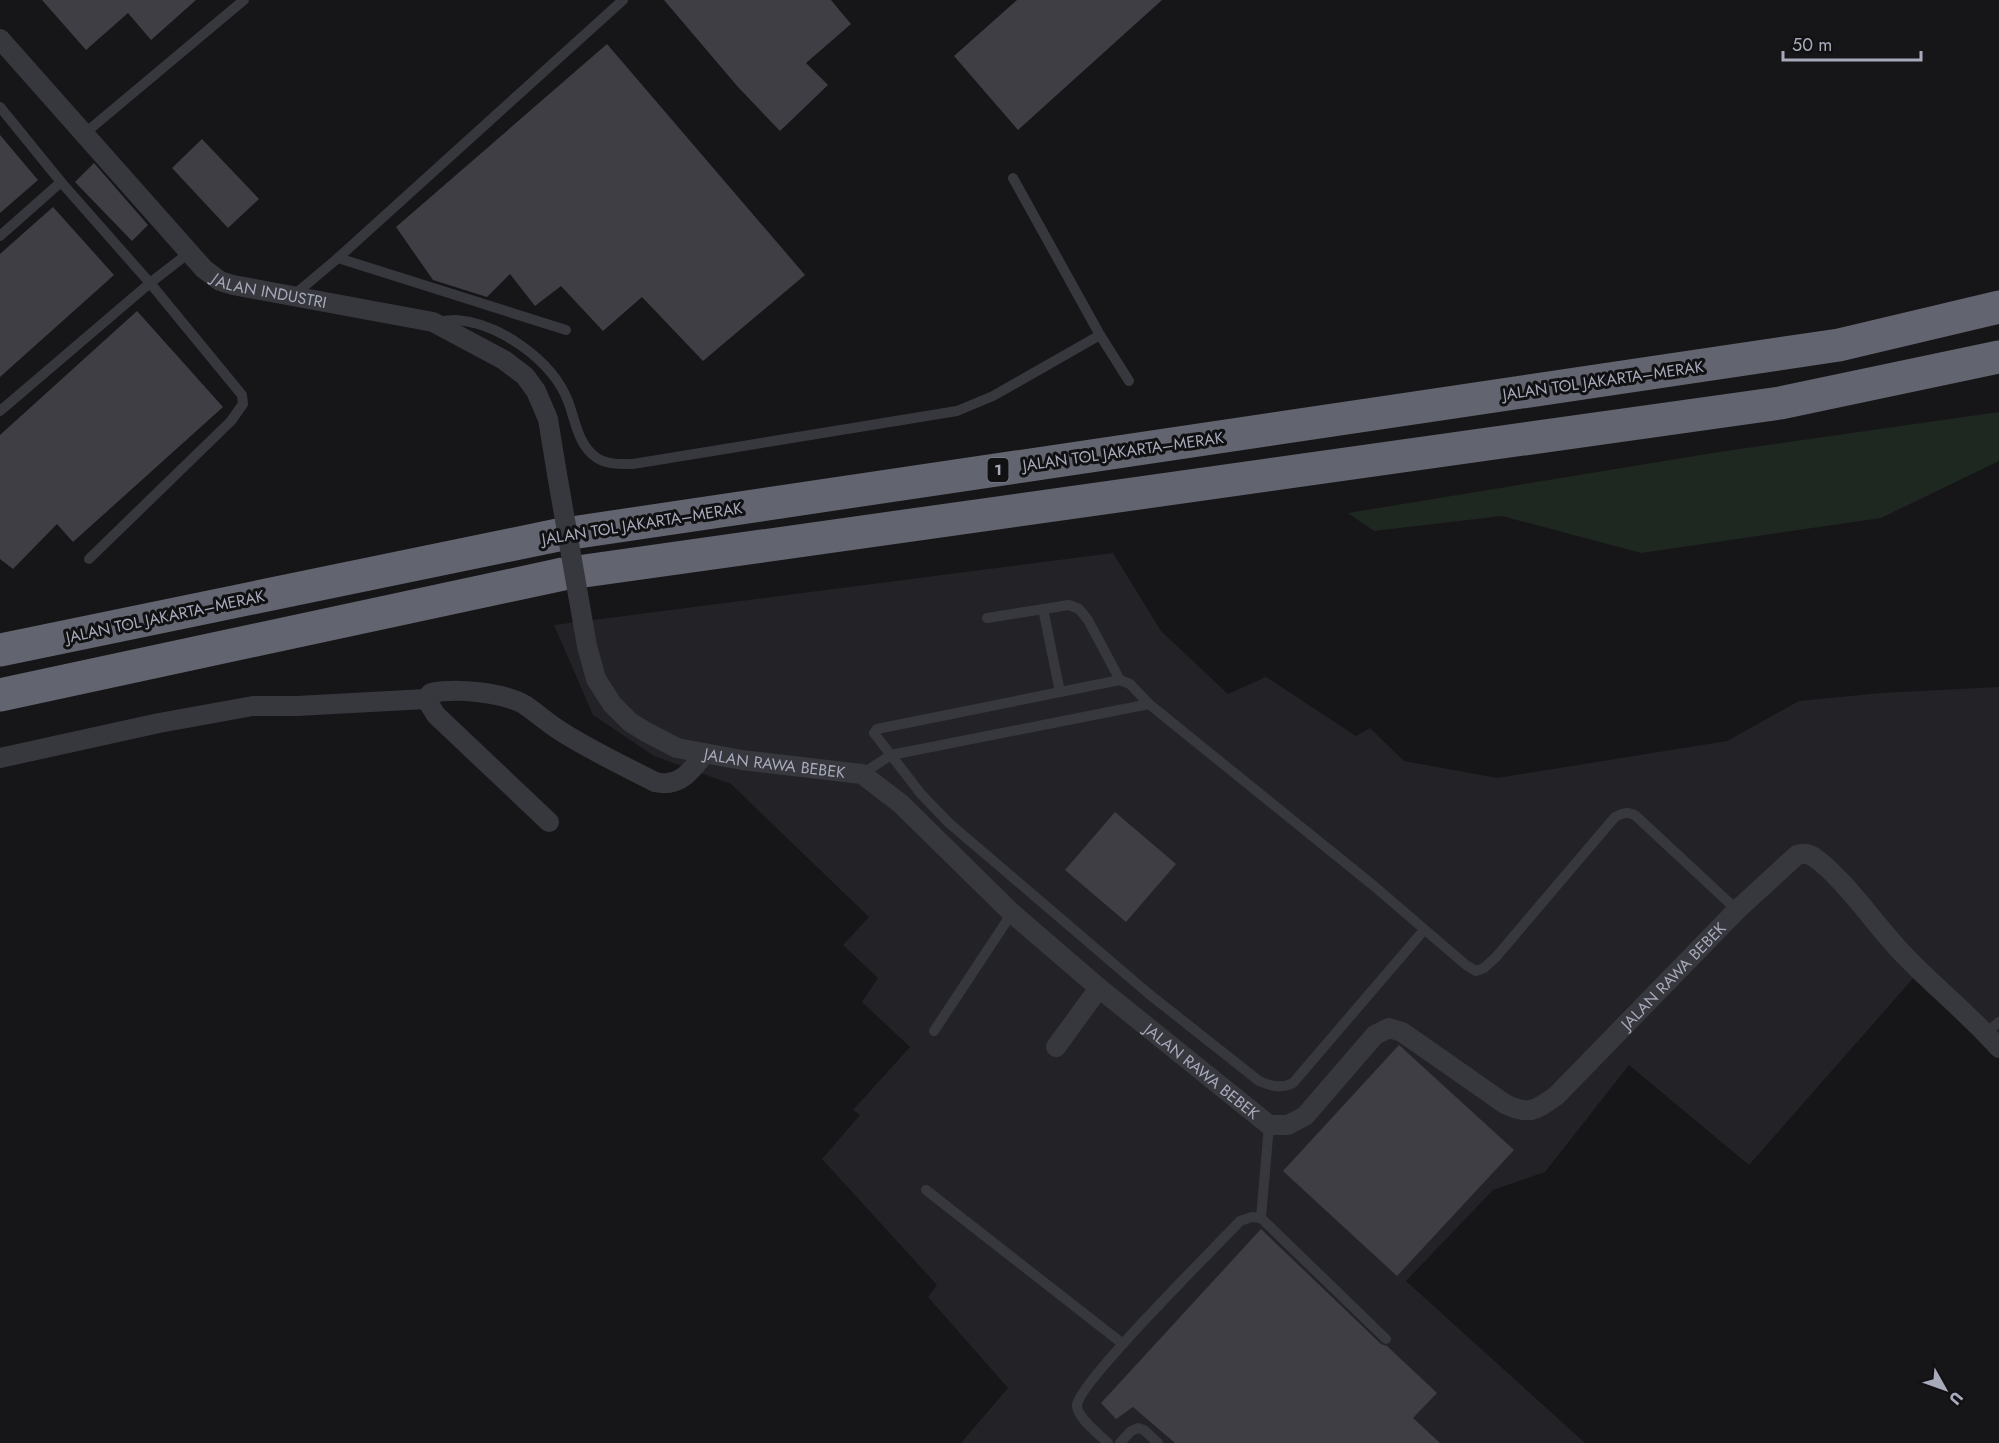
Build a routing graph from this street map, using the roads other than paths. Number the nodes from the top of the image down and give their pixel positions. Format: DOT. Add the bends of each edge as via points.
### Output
graph roads {
  1 [pos="244,0"];
  2 [pos="623,0"];
  3 [pos="0,39"];
  4 [pos="0,107"];
  5 [pos="84,134"];
  6 [pos="1013,178"];
  7 [pos="61,182"];
  8 [pos="0,236"];
  9 [pos="190,252"];
  10 [pos="338,258"];
  11 [pos="150,283"];
  12 [pos="294,295"];
  13 [pos="1999,307"];
  14 [pos="433,322"];
  15 [pos="566,330"];
  16 [pos="1100,335"];
  17 [pos="1999,357"];
  18 [pos="1129,381"];
  19 [pos="0,411"];
  20 [pos="557,474"];
  21 [pos="89,559"];
  22 [pos="1043,609"];
  23 [pos="987,618"];
  24 [pos="0,650"];
  25 [pos="1120,680"];
  26 [pos="1060,692"];
  27 [pos="0,695"];
  28 [pos="426,699"];
  29 [pos="1149,704"];
  30 [pos="705,753"];
  31 [pos="891,755"];
  32 [pos="0,758"];
  33 [pos="862,774"];
  34 [pos="549,822"];
  35 [pos="1737,910"];
  36 [pos="1012,913"];
  37 [pos="1424,930"];
  38 [pos="1099,988"];
  39 [pos="934,1031"];
  40 [pos="1995,1034"];
  41 [pos="1056,1047"];
  42 [pos="1269,1125"];
  43 [pos="926,1190"];
  44 [pos="1261,1218"];
  45 [pos="1386,1339"];
  46 [pos="1123,1344"];
  47 [pos="1108,1443"];
  48 [pos="1120,1443"];
  49 [pos="1158,1443"];
  1 -- 5 [label="lane"];
  2 -- 10 [label="lane"];
  3 -- 5 [label="street, JALAN INDUSTRI"];
  4 -- 7 [label="lane"];
  5 -- 9 [label="street, JALAN INDUSTRI"];
  6 -- 16 [label="lane"];
  7 -- 8 [label="lane"];
  7 -- 11 [label="lane"];
  9 -- 11 [label="lane"];
  9 -- 12 [label="street, JALAN INDUSTRI" via="220,281"];
  10 -- 12 [label="lane"];
  10 -- 15 [label="lane"];
  11 -- 19 [label="lane"];
  11 -- 21 [label="lane" via="242,395 243,404 231,421"];
  12 -- 14 [label="street, JALAN INDUSTRI"];
  13 -- 24 [label="highway, JALAN TOL JAKARTA–MERAK / 1" via="1839,345 558,535"];
  14 -- 16 [label="lane" via="455,320 485,328 513,340 537,357 567,399 585,445 597,458 616,464 957,411 993,396"];
  14 -- 20 [label="street, JALAN INDUSTRI" via="504,360 525,376 548,419"];
  16 -- 18 [label="lane"];
  17 -- 27 [label="highway" via="1780,403 563,574"];
  20 -- 30 [label="street, JALAN RAWA BEBEK, bridge" via="596,679 630,722 677,748"];
  22 -- 23 [label="lane"];
  22 -- 25 [label="lane" via="1069,605 1079,609"];
  22 -- 26 [label="lane"];
  25 -- 26 [label="lane"];
  25 -- 29 [label="lane" via="1130,684"];
  26 -- 31 [label="lane" via="877,729 874,733"];
  28 -- 30 [label="street" via="431,693 452,691 511,699 601,755 663,784 680,781"];
  28 -- 32 [label="street" via="246,707"];
  28 -- 34 [label="street" via="436,715"];
  29 -- 31 [label="lane"];
  29 -- 37 [label="lane"];
  30 -- 33 [label="street, JALAN RAWA BEBEK"];
  31 -- 33 [label="lane"];
  31 -- 37 [label="lane" via="928,801 1002,870 1149,994 1259,1081 1272,1086 1293,1083"];
  33 -- 36 [label="street, JALAN RAWA BEBEK" via="901,804"];
  35 -- 37 [label="lane" via="1636,816 1624,813 1616,817 1481,970 1466,965"];
  35 -- 40 [label="street, JALAN RAWA BEBEK" via="1797,855 1812,855 1906,958"];
  35 -- 42 [label="street, JALAN RAWA BEBEK" via="1557,1095 1539,1108 1522,1112 1505,1104 1402,1032 1389,1028 1376,1035 1305,1116 1288,1125"];
  36 -- 38 [label="street, JALAN RAWA BEBEK"];
  36 -- 39 [label="lane"];
  38 -- 41 [label="street"];
  38 -- 42 [label="street, JALAN RAWA BEBEK"];
  42 -- 44 [label="lane"];
  43 -- 46 [label="lane"];
  44 -- 45 [label="lane"];
  44 -- 46 [label="lane" via="1240,1221"];
  46 -- 47 [label="lane" via="1081,1393 1077,1404 1082,1418"];
  48 -- 49 [label="lane" via="1138,1428"];
}
